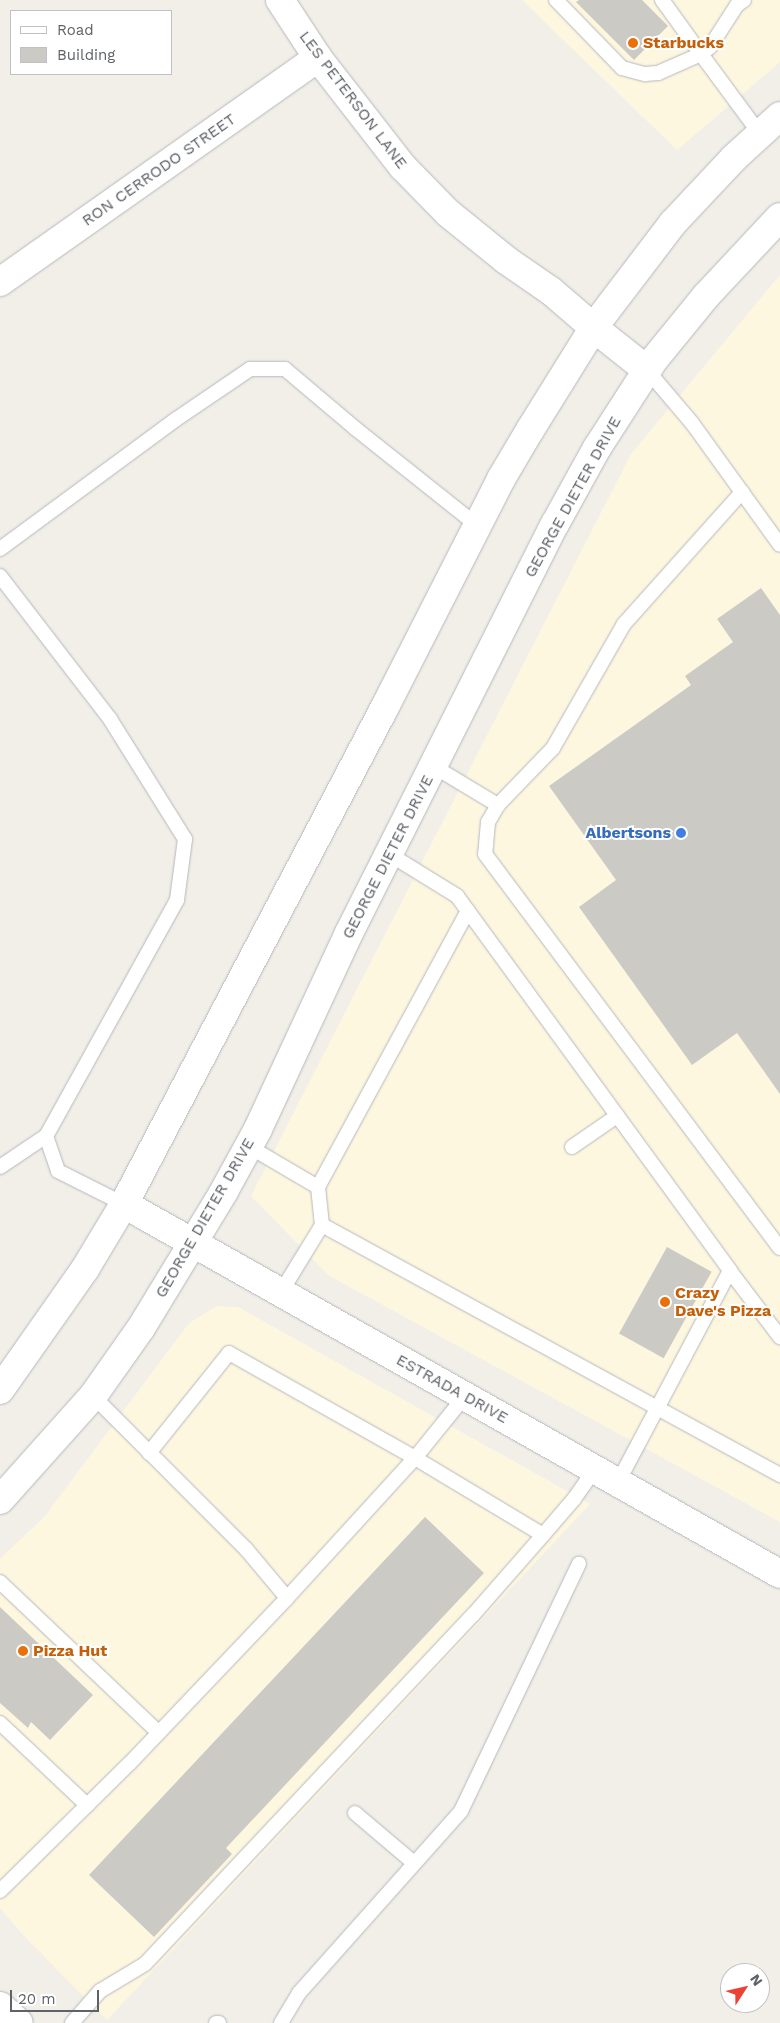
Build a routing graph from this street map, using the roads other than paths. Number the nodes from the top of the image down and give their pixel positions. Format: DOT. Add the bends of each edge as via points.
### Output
graph roads {
  1 [pos="280,0"];
  2 [pos="556,0"];
  3 [pos="662,0"];
  4 [pos="738,2"];
  5 [pos="701,54"];
  6 [pos="318,58"];
  7 [pos="780,116"];
  8 [pos="760,134"];
  9 [pos="780,217"];
  10 [pos="0,282"];
  11 [pos="594,328"];
  12 [pos="647,370"];
  13 [pos="742,492"];
  14 [pos="478,526"];
  15 [pos="780,545"];
  16 [pos="0,549"];
  17 [pos="0,576"];
  18 [pos="433,766"];
  19 [pos="498,805"];
  20 [pos="389,854"];
  21 [pos="468,912"];
  22 [pos="617,1116"];
  23 [pos="46,1136"];
  24 [pos="248,1146"];
  25 [pos="572,1147"];
  26 [pos="0,1167"];
  27 [pos="318,1187"];
  28 [pos="124,1204"];
  29 [pos="322,1225"];
  30 [pos="192,1242"];
  31 [pos="780,1248"];
  32 [pos="730,1270"];
  33 [pos="281,1292"];
  34 [pos="780,1337"];
  35 [pos="0,1390"];
  36 [pos="93,1396"];
  37 [pos="465,1396"];
  38 [pos="658,1408"];
  39 [pos="149,1453"];
  40 [pos="416,1458"];
  41 [pos="594,1470"];
  42 [pos="780,1475"];
  43 [pos="617,1484"];
  44 [pos="0,1500"];
  45 [pos="543,1535"];
  46 [pos="579,1564"];
  47 [pos="780,1574"];
  48 [pos="0,1582"];
  49 [pos="287,1598"];
  50 [pos="0,1723"];
  51 [pos="158,1732"];
  52 [pos="87,1805"];
  53 [pos="356,1813"];
  54 [pos="414,1863"];
  55 [pos="0,1891"];
  56 [pos="0,2006"];
  57 [pos="19,2023"];
  58 [pos="72,2023"];
  59 [pos="281,2023"];
  1 -- 6 [label="main road, LES PETERSON LANE"];
  2 -- 5 [label="lane" via="622,68 645,74 658,73"];
  3 -- 5 [label="lane"];
  4 -- 5 [label="lane" via="710,47"];
  5 -- 8 [label="lane"];
  6 -- 10 [label="main road, RON CERRODO STREET"];
  6 -- 11 [label="main road, LES PETERSON LANE" via="403,167 448,213"];
  7 -- 8 [label="main road"];
  8 -- 11 [label="main road" via="673,223"];
  9 -- 12 [label="main road, GEORGE DIETER DRIVE" via="706,296"];
  11 -- 12 [label="main road, LES PETERSON LANE"];
  11 -- 14 [label="main road" via="525,438"];
  12 -- 13 [label="lane" via="692,423"];
  12 -- 18 [label="main road, GEORGE DIETER DRIVE" via="597,448 555,524"];
  13 -- 15 [label="lane"];
  13 -- 19 [label="lane" via="624,624 553,748"];
  14 -- 16 [label="lane" via="285,368 250,369"];
  14 -- 28 [label="main road"];
  17 -- 23 [label="lane" via="110,719 185,839 177,900"];
  18 -- 19 [label="lane"];
  18 -- 20 [label="main road, GEORGE DIETER DRIVE"];
  19 -- 31 [label="lane" via="488,822 485,854"];
  20 -- 21 [label="lane" via="457,896"];
  20 -- 24 [label="main road, GEORGE DIETER DRIVE"];
  21 -- 22 [label="lane"];
  21 -- 27 [label="lane"];
  22 -- 25 [label="lane"];
  22 -- 32 [label="lane"];
  23 -- 26 [label="lane"];
  23 -- 28 [label="lane" via="58,1170"];
  24 -- 27 [label="lane"];
  24 -- 30 [label="main road, GEORGE DIETER DRIVE"];
  27 -- 29 [label="lane"];
  28 -- 30 [label="main road, ESTRADA DRIVE"];
  28 -- 35 [label="main road" via="85,1269"];
  29 -- 33 [label="lane"];
  29 -- 38 [label="lane"];
  30 -- 33 [label="main road, ESTRADA DRIVE"];
  30 -- 36 [label="main road, GEORGE DIETER DRIVE" via="141,1328"];
  32 -- 34 [label="lane"];
  32 -- 38 [label="lane"];
  33 -- 37 [label="main road, ESTRADA DRIVE"];
  36 -- 39 [label="lane"];
  36 -- 44 [label="main road, GEORGE DIETER DRIVE"];
  37 -- 40 [label="lane"];
  37 -- 41 [label="main road, ESTRADA DRIVE"];
  38 -- 42 [label="lane"];
  38 -- 43 [label="lane"];
  39 -- 40 [label="lane" via="229,1353"];
  39 -- 49 [label="lane" via="246,1549"];
  40 -- 45 [label="lane"];
  40 -- 49 [label="lane"];
  41 -- 43 [label="main road, ESTRADA DRIVE"];
  41 -- 45 [label="lane"];
  43 -- 47 [label="main road, ESTRADA DRIVE"];
  45 -- 58 [label="lane" via="473,1615 145,1964 100,1991"];
  46 -- 54 [label="lane" via="461,1811"];
  48 -- 51 [label="lane"];
  49 -- 51 [label="lane"];
  50 -- 52 [label="lane"];
  51 -- 52 [label="lane"];
  52 -- 55 [label="lane"];
  53 -- 54 [label="lane"];
  54 -- 59 [label="lane" via="299,1993"];
  56 -- 57 [label="main road"];
}
